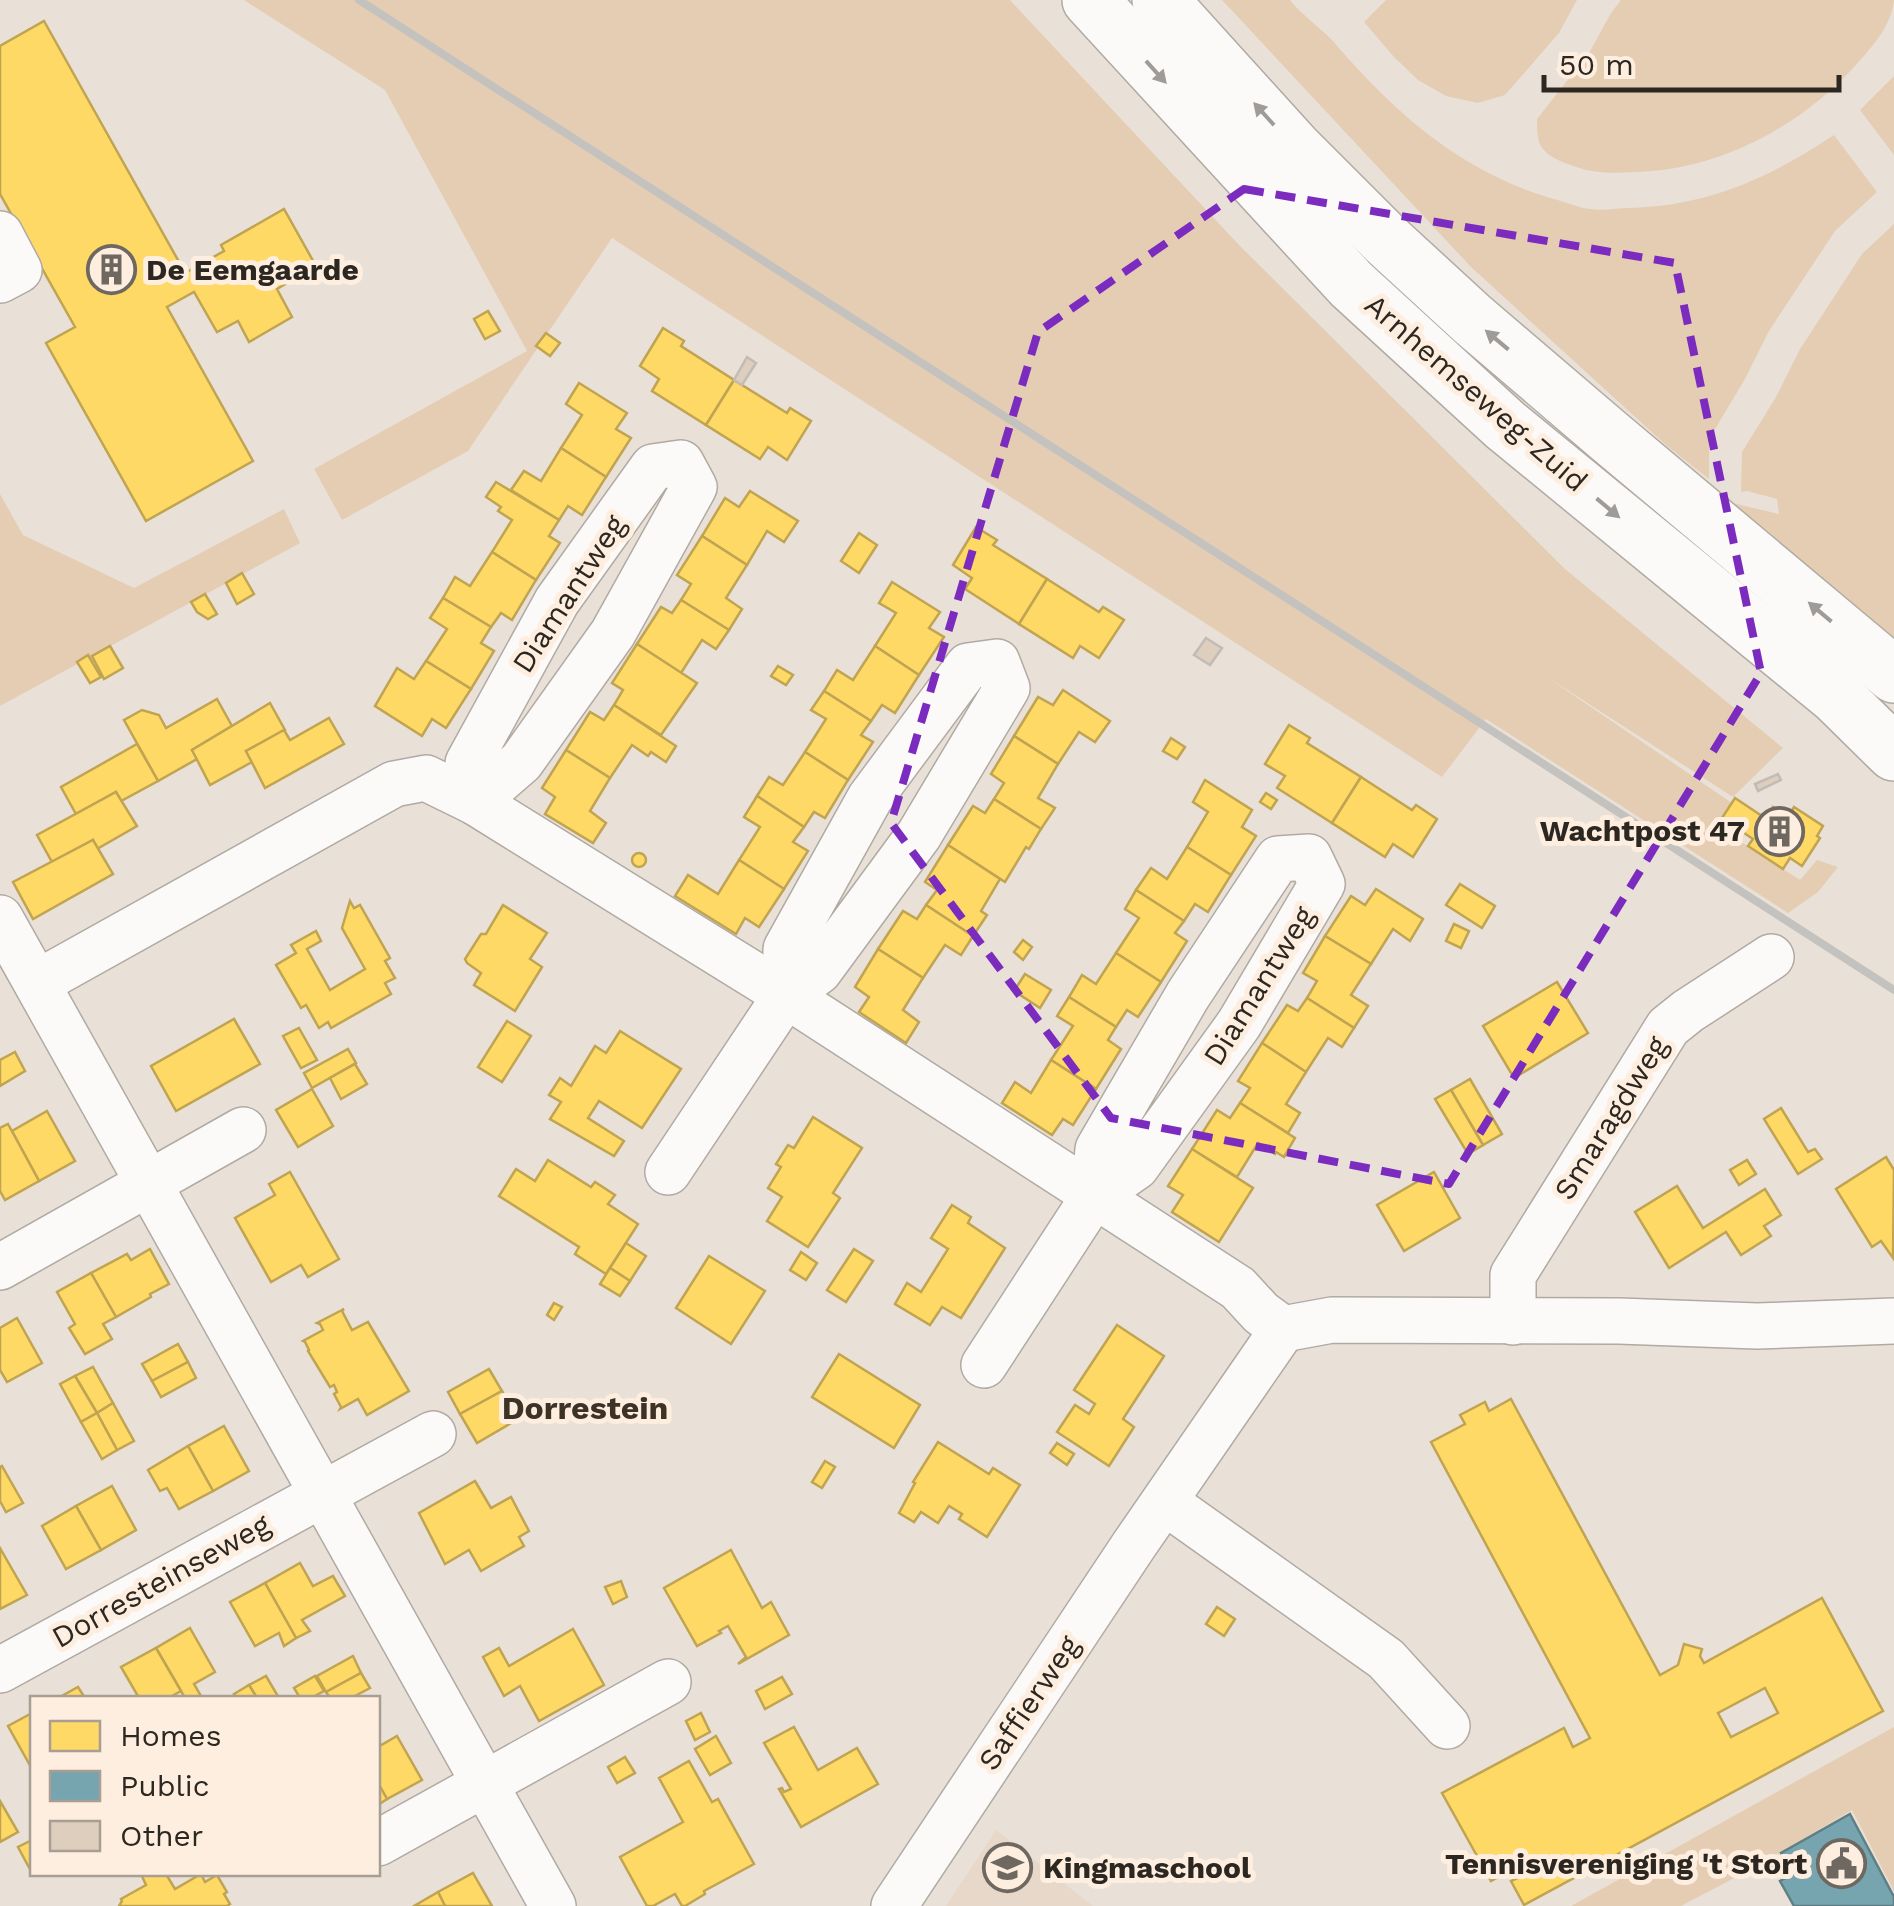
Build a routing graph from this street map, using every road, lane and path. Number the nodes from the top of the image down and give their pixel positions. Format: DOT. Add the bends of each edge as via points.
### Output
graph roads {
  1 [pos="1090,0"];
  2 [pos="1160,0"];
  3 [pos="0,234"];
  4 [pos="0,280"];
  5 [pos="1894,675"];
  6 [pos="1894,752"];
  7 [pos="475,802"];
  8 [pos="0,918"];
  9 [pos="1771,957"];
  10 [pos="37,983"];
  11 [pos="786,995"];
  12 [pos="243,1130"];
  13 [pos="668,1172"];
  14 [pos="148,1185"];
  15 [pos="1094,1196"];
  16 [pos="0,1268"];
  17 [pos="1894,1321"];
  18 [pos="1513,1322"];
  19 [pos="1756,1326"];
  20 [pos="1283,1328"];
  21 [pos="1894,1347"];
  22 [pos="984,1365"];
  23 [pos="433,1434"];
  24 [pos="322,1493"];
  25 [pos="1165,1502"];
  26 [pos="0,1670"];
  27 [pos="668,1682"];
  28 [pos="1447,1726"];
  29 [pos="484,1783"];
  30 [pos="380,1842"];
  31 [pos="554,1906"];
  32 [pos="894,1906"];
  1 -- 6 [label="main road, Arnhemseweg-Zuid, one-way" via="1362,295 1505,425 1836,696"];
  5 -- 2 [label="main road, Arnhemseweg-Zuid, one-way" via="1385,240"];
  3 -- 4 [label="street" via="20,270"];
  7 -- 7 [label="street, Diamantweg" via="468,762 557,601 653,467 682,463 694,487 613,633 520,762"];
  7 -- 10 [label="street" via="426,778 394,784"];
  7 -- 11 [label="street"];
  8 -- 10 [label="street"];
  9 -- 18 [label="street, Smaragdweg" via="1668,1028 1513,1275"];
  10 -- 14 [label="street"];
  11 -- 11 [label="street" via="786,949 870,798 968,666 997,662 1007,688 919,835 818,971"];
  11 -- 13 [label="street"];
  11 -- 15 [label="street"];
  12 -- 14 [label="street"];
  14 -- 16 [label="street"];
  14 -- 24 [label="street"];
  15 -- 15 [label="street, Diamantweg" via="1098,1149 1188,994 1278,860 1309,857 1322,884 1239,1024 1136,1167"];
  15 -- 20 [label="street" via="1238,1288"];
  15 -- 22 [label="street, Diamantweg"];
  17 -- 19 [label="street"];
  18 -- 19 [label="street"];
  18 -- 20 [label="street" via="1332,1320"];
  19 -- 21 [label="street"];
  20 -- 25 [label="street, Saffierweg"];
  23 -- 24 [label="street, Dorresteinseweg"];
  24 -- 26 [label="street, Dorresteinseweg"];
  24 -- 29 [label="street"];
  25 -- 28 [label="street" via="1386,1659"];
  25 -- 32 [label="street, Saffierweg"];
  27 -- 29 [label="street"];
  29 -- 30 [label="street"];
  29 -- 31 [label="street"];
}
